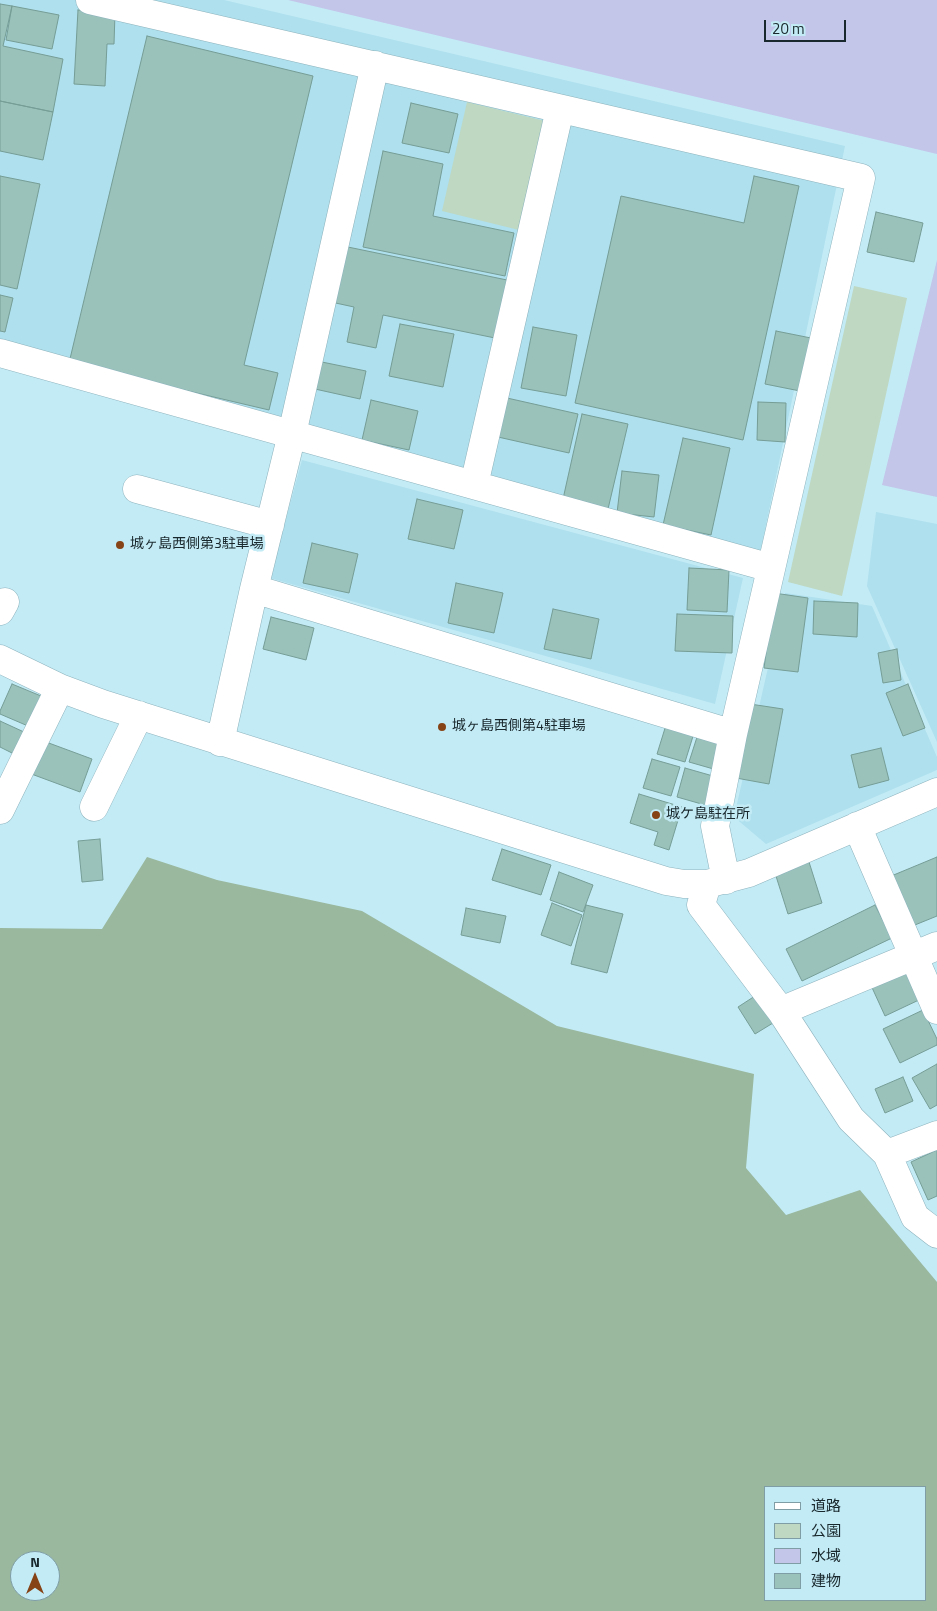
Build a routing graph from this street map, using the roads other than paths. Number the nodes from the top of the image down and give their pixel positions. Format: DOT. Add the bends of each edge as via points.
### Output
graph roads {
  1 [pos="90,0"];
  2 [pos="375,65"];
  3 [pos="560,109"];
  4 [pos="0,353"];
  5 [pos="292,434"];
  6 [pos="474,485"];
  7 [pos="137,489"];
  8 [pos="270,525"];
  9 [pos="771,568"];
  10 [pos="254,589"];
  11 [pos="0,659"];
  12 [pos="60,688"];
  13 [pos="139,715"];
  14 [pos="733,734"];
  15 [pos="220,742"];
  16 [pos="937,792"];
  17 [pos="94,807"];
  18 [pos="0,810"];
  19 [pos="857,826"];
  20 [pos="716,882"];
  21 [pos="925,951"];
  22 [pos="781,1010"];
  23 [pos="937,1010"];
  24 [pos="937,1135"];
  25 [pos="887,1154"];
  26 [pos="937,1234"];
  1 -- 2 [label="street"];
  2 -- 3 [label="street"];
  2 -- 5 [label="street"];
  3 -- 6 [label="street"];
  3 -- 9 [label="street" via="861,178"];
  4 -- 5 [label="street"];
  5 -- 6 [label="street"];
  5 -- 8 [label="street"];
  6 -- 9 [label="street"];
  7 -- 8 [label="street"];
  8 -- 10 [label="street"];
  9 -- 14 [label="street"];
  10 -- 14 [label="street"];
  10 -- 15 [label="street"];
  11 -- 12 [label="street"];
  12 -- 13 [label="street"];
  12 -- 18 [label="street"];
  13 -- 15 [label="street"];
  13 -- 17 [label="street"];
  14 -- 20 [label="street" via="715,826"];
  15 -- 20 [label="street" via="666,881 684,884"];
  16 -- 19 [label="street"];
  19 -- 20 [label="street" via="749,873"];
  19 -- 21 [label="street"];
  20 -- 22 [label="street" via="701,905"];
  21 -- 22 [label="street"];
  21 -- 23 [label="street"];
  22 -- 25 [label="street" via="851,1119"];
  24 -- 25 [label="street"];
  25 -- 26 [label="street" via="915,1217"];
}
